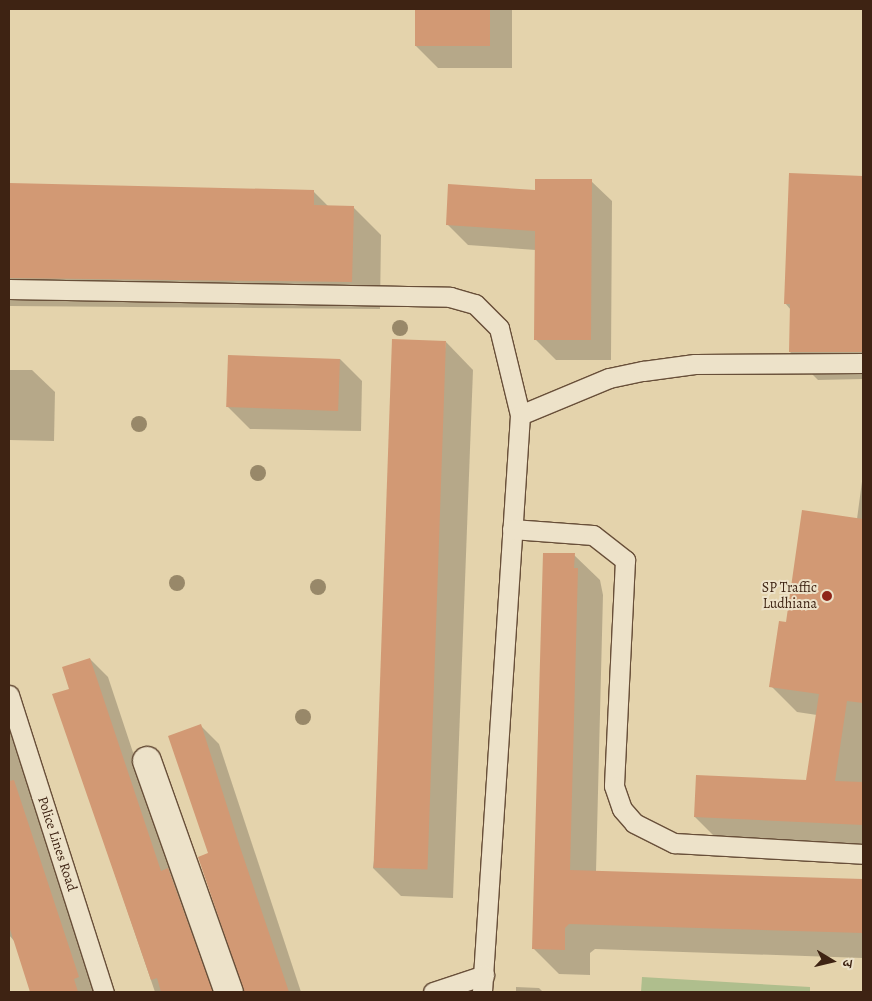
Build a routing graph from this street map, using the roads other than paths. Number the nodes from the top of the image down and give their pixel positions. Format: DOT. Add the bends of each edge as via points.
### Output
graph roads {
  1 [pos="9,289"];
  2 [pos="863,362"];
  3 [pos="520,414"];
  4 [pos="512,529"];
  5 [pos="9,695"];
  6 [pos="146,761"];
  7 [pos="863,854"];
  8 [pos="483,983"];
  9 [pos="104,992"];
  10 [pos="229,992"];
  11 [pos="433,992"];
  1 -- 3 [label="lane" via="450,297 475,304 499,328"];
  2 -- 3 [label="lane" via="695,364 652,370 609,378"];
  3 -- 4 [label="lane"];
  4 -- 7 [label="lane" via="593,535 625,560 614,786 622,809 634,823 674,843"];
  4 -- 8 [label="lane"];
  5 -- 9 [label="lane, Police Lines Road"];
  6 -- 10 [label="street"];
  8 -- 11 [label="lane"];
}
